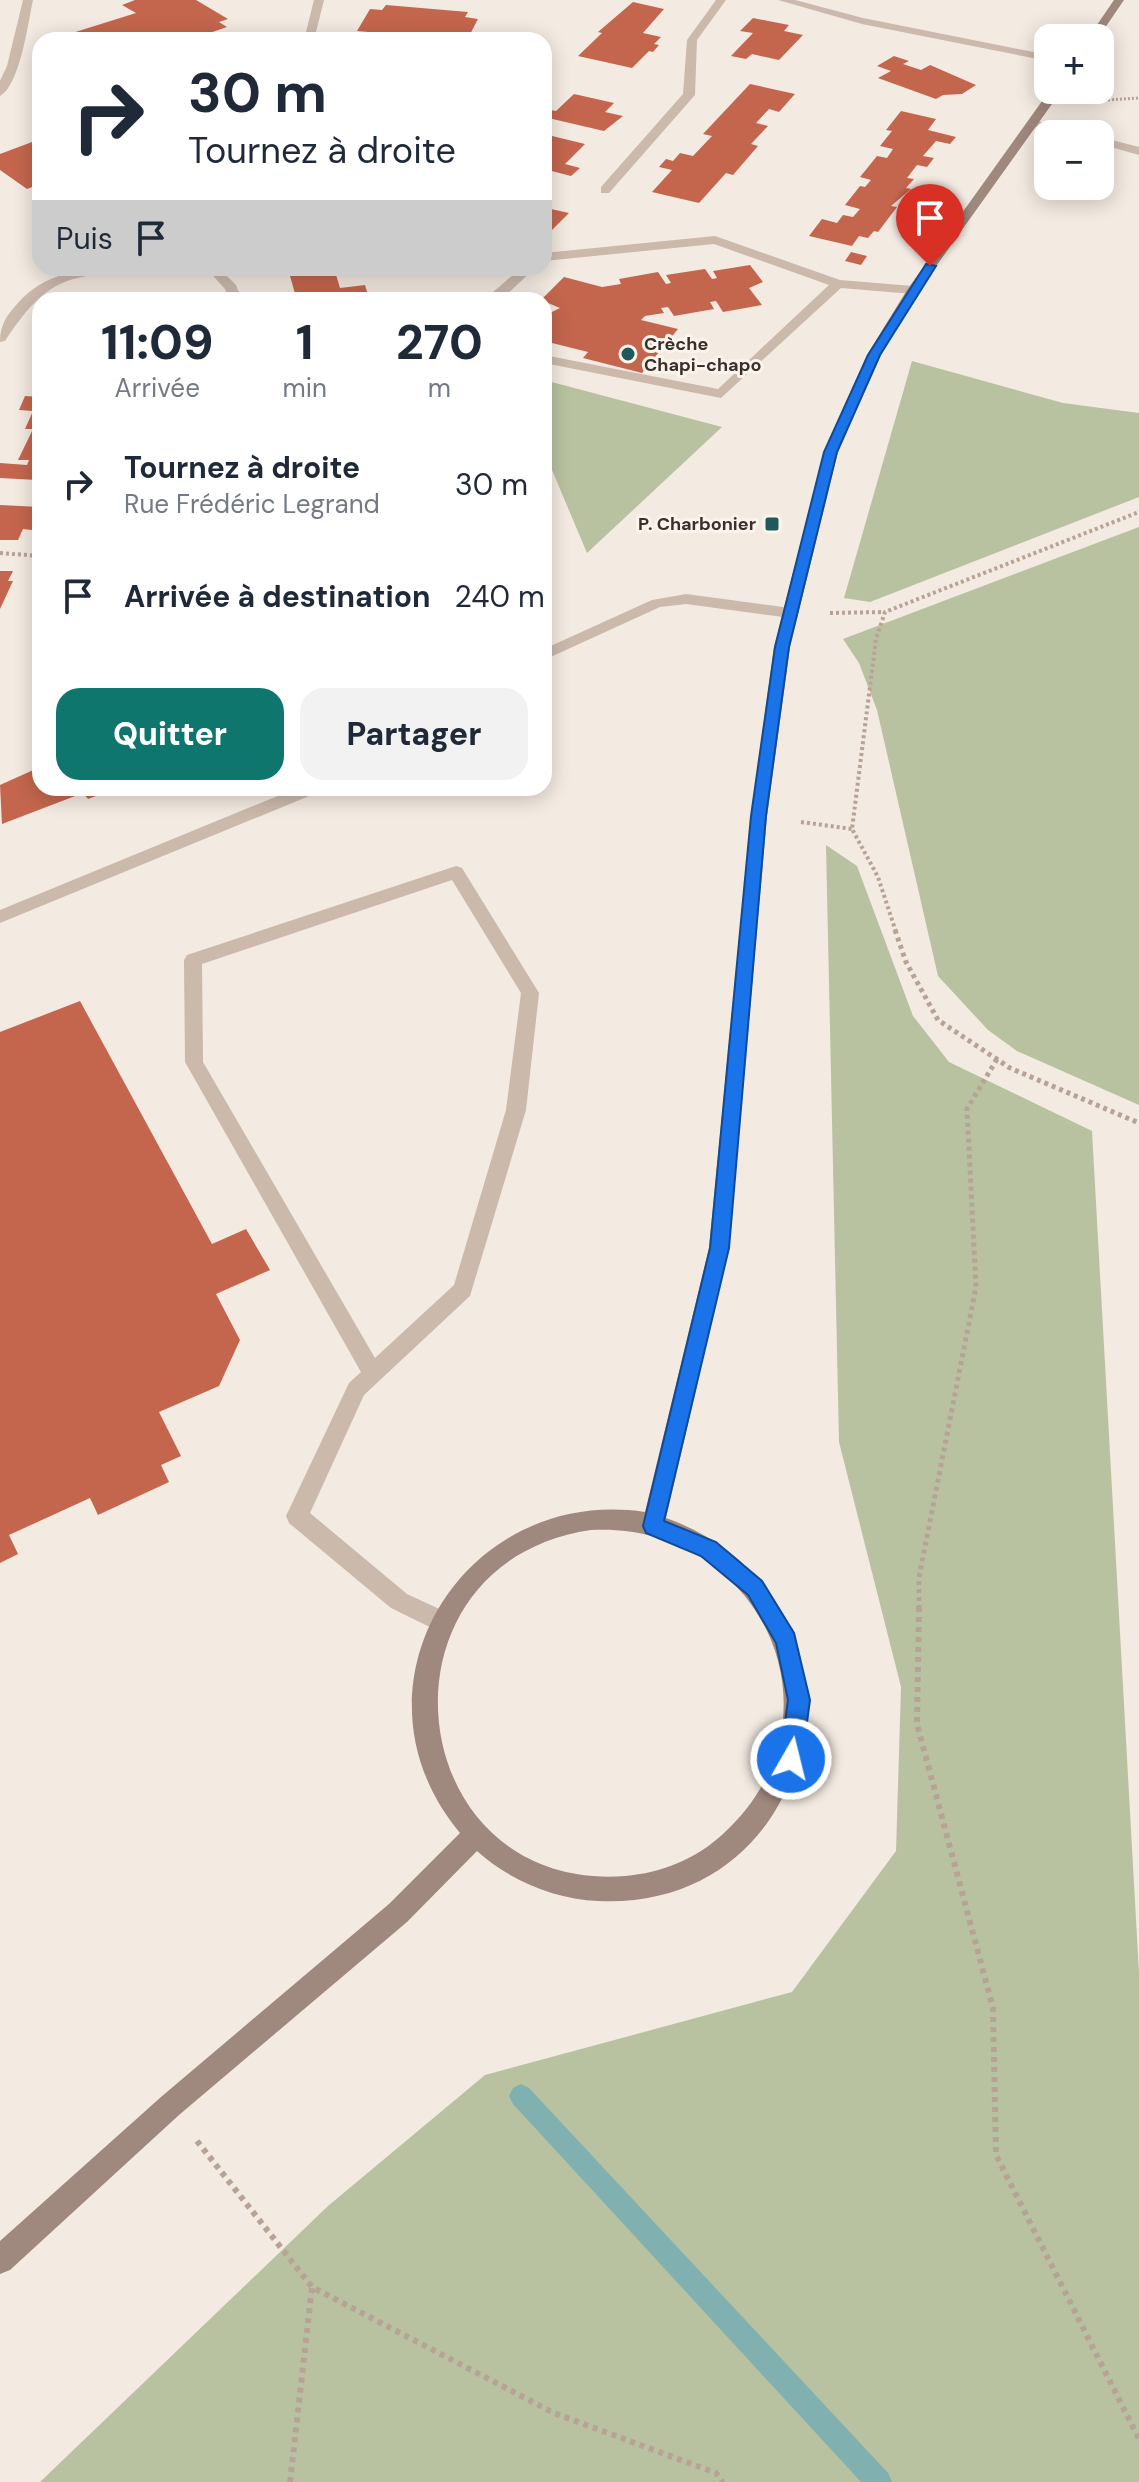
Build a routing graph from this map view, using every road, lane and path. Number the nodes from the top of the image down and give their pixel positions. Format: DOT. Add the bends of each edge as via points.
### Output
graph roads {
  1 [pos="28,0"];
  2 [pos="319,0"];
  3 [pos="721,0"];
  4 [pos="783,0"];
  5 [pos="1119,0"];
  6 [pos="1103,24"];
  7 [pos="311,32"];
  8 [pos="1034,55"];
  9 [pos="0,93"];
  10 [pos="1034,123"];
  11 [pos="1114,144"];
  12 [pos="1139,151"];
  13 [pos="605,190"];
  14 [pos="552,256"];
  15 [pos="67,276"];
  16 [pos="220,276"];
  17 [pos="520,276"];
  18 [pos="838,284"];
  19 [pos="913,290"];
  20 [pos="32,292"];
  21 [pos="32,292"];
  22 [pos="233,292"];
  23 [pos="501,292"];
  24 [pos="0,338"];
  25 [pos="552,361"];
  26 [pos="1139,512"];
  27 [pos="0,553"];
  28 [pos="32,555"];
  29 [pos="885,612"];
  30 [pos="791,613"];
  31 [pos="552,651"];
  32 [pos="294,796"];
  33 [pos="759,816"];
  34 [pos="852,829"];
  35 [pos="0,917"];
  36 [pos="997,1059"];
  37 [pos="1139,1123"];
  38 [pos="373,1374"];
  39 [pos="653,1526"];
  40 [pos="440,1621"];
  41 [pos="476,1834"];
  42 [pos="170,2106"];
  43 [pos="0,2260"];
  44 [pos="312,2287"];
  45 [pos="1139,2439"];
  46 [pos="290,2482"];
  47 [pos="723,2482"];
  1 -- 9 [label="street" via="13,66"];
  2 -- 7 [label="street"];
  3 -- 13 [label="street" via="692,40 689,95"];
  4 -- 8 [label="street"];
  5 -- 6 [label="main road"];
  10 -- 19 [label="main road"];
  11 -- 12 [label="street"];
  14 -- 18 [label="street" via="715,240"];
  15 -- 21 [label="street" via="40,284"];
  16 -- 22 [label="street"];
  17 -- 23 [label="street"];
  18 -- 19 [label="street"];
  18 -- 25 [label="street" via="721,394"];
  19 -- 30 [label="main road" via="874,355 831,452"];
  20 -- 24 [label="street"];
  26 -- 29 [label="path"];
  27 -- 28 [label="path"];
  29 -- 30 [label="path"];
  29 -- 34 [label="path" via="876,639"];
  30 -- 31 [label="street" via="686,599 657,603"];
  30 -- 33 [label="main road"];
  32 -- 35 [label="street"];
  33 -- 34 [label="path"];
  33 -- 39 [label="main road" via="719,1248"];
  34 -- 36 [label="path" via="878,877 906,962 938,1020"];
  36 -- 37 [label="path"];
  36 -- 45 [label="path" via="967,1109 976,1287 919,1577 917,1724 993,2008 996,2155"];
  38 -- 38 [label="street" via="463,1290 516,1110 530,993 456,872 193,960 194,1062"];
  38 -- 40 [label="street" via="356,1389 297,1516 399,1601"];
  39 -- 40 [label="main road" via="594,1521 536,1533 484,1564"];
  39 -- 41 [label="main road" via="708,1549 755,1588 786,1640 799,1700 791,1759 763,1814 717,1856 658,1882 592,1887 530,1870"];
  40 -- 41 [label="main road" via="422,1664 420,1726 438,1784"];
  41 -- 42 [label="main road" via="398,1913"];
  42 -- 43 [label="main road"];
  42 -- 44 [label="path"];
  44 -- 46 [label="path"];
  44 -- 47 [label="path" via="554,2413 716,2473"];
}
